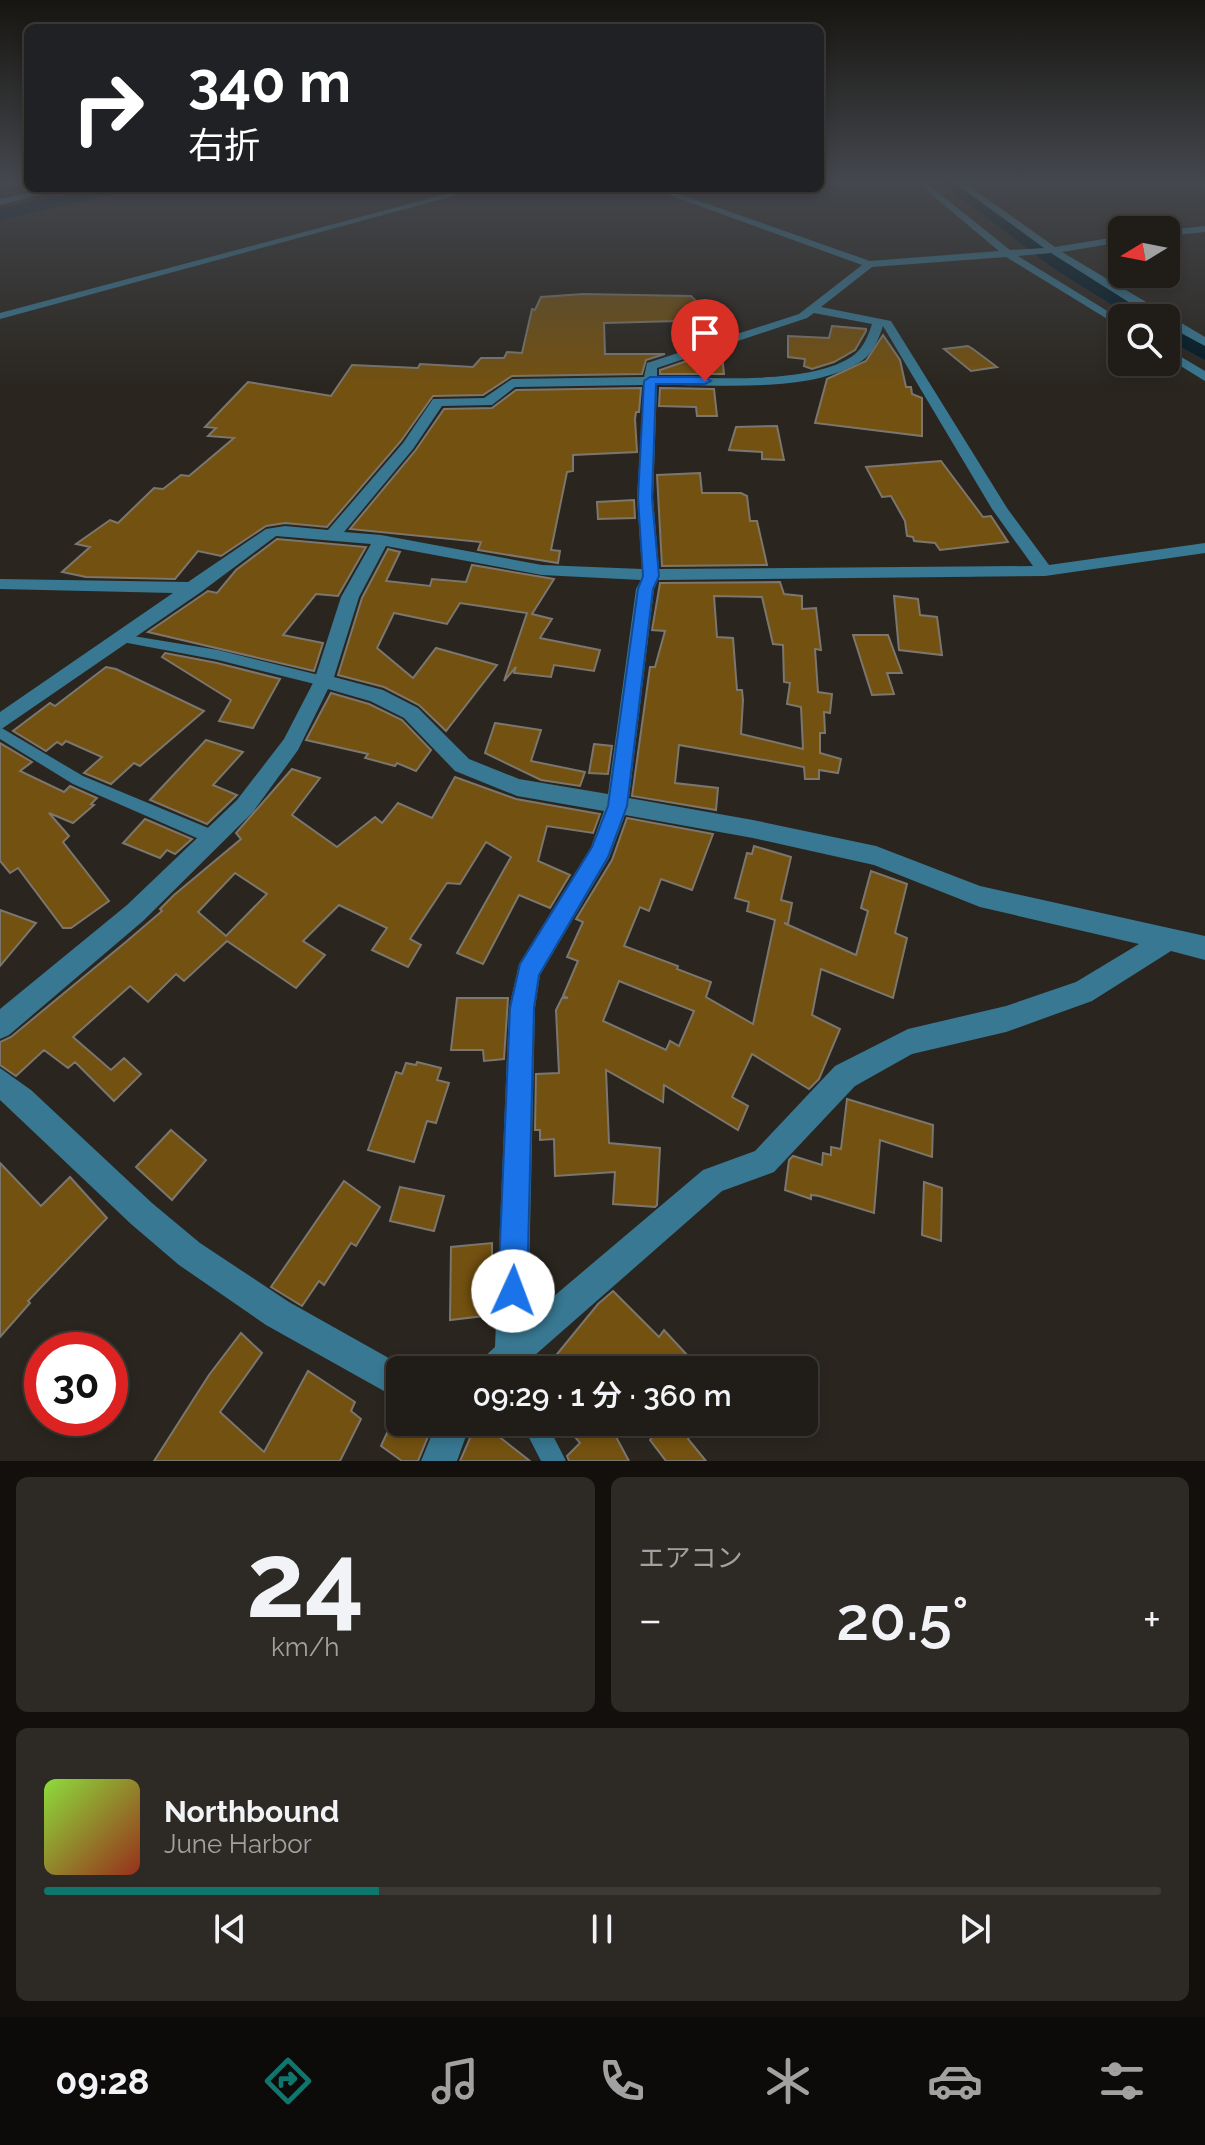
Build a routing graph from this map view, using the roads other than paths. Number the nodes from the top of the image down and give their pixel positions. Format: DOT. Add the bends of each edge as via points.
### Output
graph roads {
  1 [pos="250,249"];
  2 [pos="827,249"];
  3 [pos="1006,249"];
  4 [pos="1058,249"];
  5 [pos="1053,250"];
  6 [pos="1010,252"];
  7 [pos="869,264"];
  8 [pos="1138,304"];
  9 [pos="813,309"];
  10 [pos="0,316"];
  11 [pos="1108,316"];
  12 [pos="879,320"];
  13 [pos="1180,328"];
  14 [pos="1205,342"];
  15 [pos="1180,361"];
  16 [pos="1205,377"];
  17 [pos="650,381"];
  18 [pos="332,536"];
  19 [pos="381,540"];
  20 [pos="1205,548"];
  21 [pos="1045,571"];
  22 [pos="651,576"];
  23 [pos="0,584"];
  24 [pos="195,588"];
  25 [pos="121,638"];
  26 [pos="323,681"];
  27 [pos="0,722"];
  28 [pos="0,732"];
  29 [pos="617,806"];
  30 [pos="212,837"];
  31 [pos="1166,941"];
  32 [pos="1205,948"];
  33 [pos="0,1026"];
  34 [pos="0,1082"];
  35 [pos="502,1356"];
  36 [pos="511,1356"];
  37 [pos="386,1375"];
  38 [pos="449,1436"];
  39 [pos="541,1436"];
  40 [pos="439,1461"];
  41 [pos="554,1461"];
  1 -- 10 [label="street"];
  2 -- 7 [label="street"];
  3 -- 6 [label="street"];
  4 -- 5 [label="street"];
  5 -- 6 [label="street"];
  5 -- 8 [label="street"];
  6 -- 7 [label="street"];
  6 -- 11 [label="street"];
  7 -- 9 [label="street"];
  9 -- 12 [label="street"];
  9 -- 17 [label="street" via="775,327 666,359 651,366"];
  12 -- 17 [label="street" via="871,344 857,359 808,379"];
  12 -- 21 [label="street" via="887,323 1000,509"];
  13 -- 14 [label="street"];
  15 -- 16 [label="street"];
  17 -- 18 [label="street" via="512,383 487,402 438,402"];
  17 -- 22 [label="street" via="645,498"];
  18 -- 19 [label="street"];
  18 -- 24 [label="street" via="272,532"];
  19 -- 22 [label="street" via="542,570"];
  19 -- 26 [label="street" via="350,597"];
  20 -- 21 [label="street"];
  21 -- 22 [label="street"];
  22 -- 29 [label="street" via="645,589"];
  23 -- 24 [label="street"];
  24 -- 25 [label="street"];
  25 -- 26 [label="lane"];
  25 -- 27 [label="street"];
  26 -- 29 [label="street" via="376,695 411,713 462,765 517,787"];
  26 -- 30 [label="street" via="291,744 245,806"];
  28 -- 30 [label="lane" via="78,780"];
  29 -- 31 [label="street" via="876,856 980,896"];
  29 -- 35 [label="street" via="601,851 528,972"];
  30 -- 33 [label="street" via="135,913"];
  31 -- 32 [label="street"];
  31 -- 36 [label="street" via="1083,992 1006,1019 908,1042 845,1076 764,1162 713,1180"];
  34 -- 37 [label="street" via="162,1232 250,1299"];
  38 -- 40 [label="street"];
  39 -- 41 [label="lane"];
}
